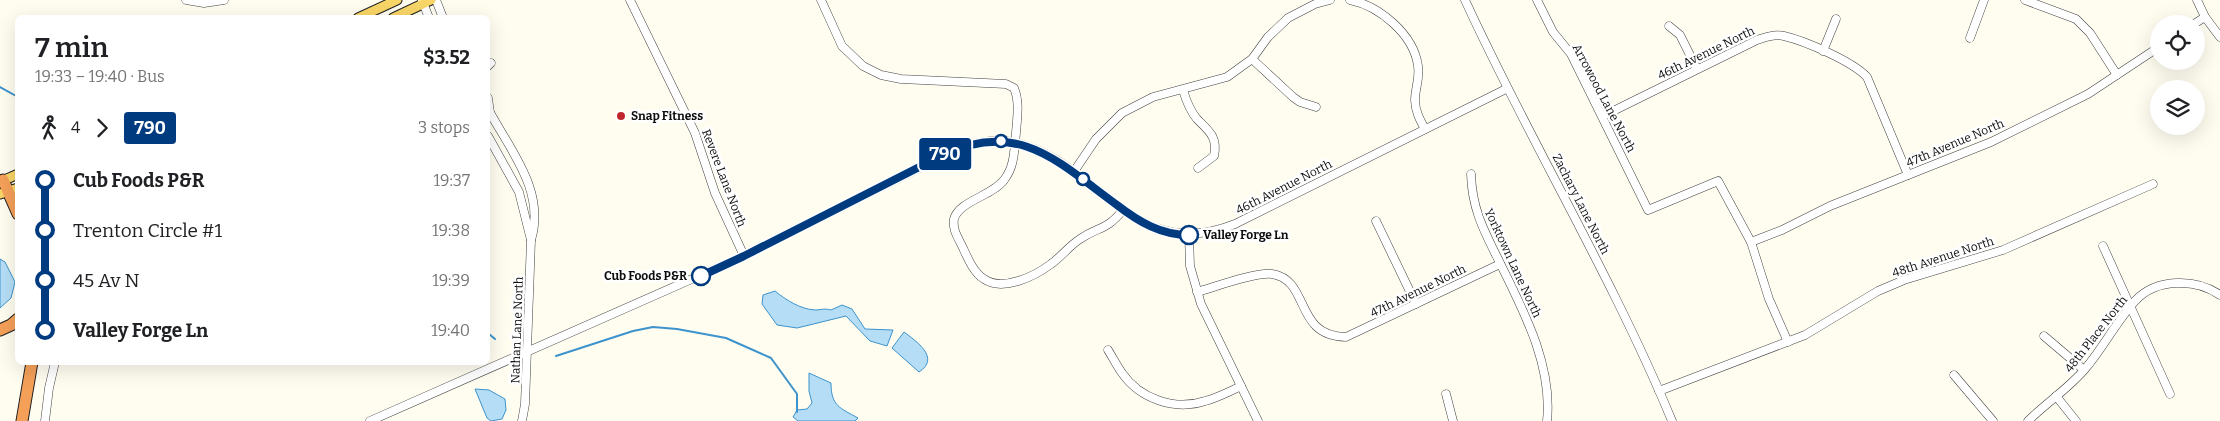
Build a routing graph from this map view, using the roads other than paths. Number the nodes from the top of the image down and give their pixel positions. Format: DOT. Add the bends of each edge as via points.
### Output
graph roads {
  1 [pos="186,0"];
  2 [pos="224,0"];
  3 [pos="397,0"];
  4 [pos="436,0"];
  5 [pos="630,0"];
  6 [pos="822,0"];
  7 [pos="1330,0"];
  8 [pos="1350,0"];
  9 [pos="1465,0"];
  10 [pos="1537,0"];
  11 [pos="1984,0"];
  12 [pos="2025,0"];
  13 [pos="2197,0"];
  14 [pos="425,1"];
  15 [pos="1369,2"];
  16 [pos="364,15"];
  17 [pos="399,15"];
  18 [pos="428,15"];
  19 [pos="442,15"];
  20 [pos="2204,15"];
  21 [pos="2205,17"];
  22 [pos="1836,19"];
  23 [pos="1669,26"];
  24 [pos="2220,37"];
  25 [pos="1970,38"];
  26 [pos="1823,51"];
  27 [pos="2150,53"];
  28 [pos="1252,59"];
  29 [pos="1697,69"];
  30 [pos="2117,75"];
  31 [pos="1506,89"];
  32 [pos="1183,90"];
  33 [pos="1316,107"];
  34 [pos="490,114"];
  35 [pos="1603,116"];
  36 [pos="1425,129"];
  37 [pos="490,140"];
  38 [pos="1015,143"];
  39 [pos="1198,168"];
  40 [pos="1074,173"];
  41 [pos="1471,174"];
  42 [pos="15,175"];
  43 [pos="1908,176"];
  44 [pos="1,181"];
  45 [pos="2153,184"];
  46 [pos="9,191"];
  47 [pos="15,206"];
  48 [pos="1123,210"];
  49 [pos="1376,221"];
  50 [pos="1189,235"];
  51 [pos="532,240"];
  52 [pos="1751,242"];
  53 [pos="2103,246"];
  54 [pos="744,256"];
  55 [pos="1500,264"];
  56 [pos="1197,292"];
  57 [pos="2220,295"];
  58 [pos="1416,304"];
  59 [pos="2130,308"];
  60 [pos="15,322"];
  61 [pos="0,330"];
  62 [pos="2044,336"];
  63 [pos="1788,342"];
  64 [pos="1108,350"];
  65 [pos="528,352"];
  66 [pos="31,365"];
  67 [pos="54,365"];
  68 [pos="2084,370"];
  69 [pos="1954,375"];
  70 [pos="1241,386"];
  71 [pos="1659,392"];
  72 [pos="1446,394"];
  73 [pos="2170,394"];
  74 [pos="2056,396"];
  75 [pos="22,421"];
  76 [pos="45,421"];
  77 [pos="370,421"];
  78 [pos="522,421"];
  79 [pos="1258,421"];
  80 [pos="1453,421"];
  81 [pos="1547,421"];
  82 [pos="1672,421"];
  83 [pos="1993,421"];
  84 [pos="2028,421"];
  85 [pos="2076,421"];
  1 -- 2 [label="street" via="204,3"];
  3 -- 16 [label="main road"];
  4 -- 19 [label="street"];
  5 -- 54 [label="street, Revere Lane North" via="695,133 715,193"];
  6 -- 38 [label="street" via="842,46 863,66 881,75 901,79 1006,84 1014,88 1018,97"];
  7 -- 28 [label="street" via="1300,11 1283,22"];
  8 -- 15 [label="street"];
  9 -- 31 [label="street, Zachary Lane North"];
  10 -- 35 [label="street, Arrowood Lane North" via="1553,32 1571,54"];
  11 -- 25 [label="street"];
  12 -- 30 [label="street" via="2076,19 2090,33"];
  13 -- 20 [label="street"];
  14 -- 17 [label="main road"];
  14 -- 18 [label="street"];
  15 -- 36 [label="street" via="1410,43 1418,67 1416,108"];
  21 -- 24 [label="street"];
  22 -- 26 [label="street"];
  23 -- 29 [label="street" via="1680,35"];
  26 -- 29 [label="street, 46th Avenue North" via="1783,36 1773,36 1757,40"];
  26 -- 43 [label="street, 46th Avenue North" via="1860,68 1867,76"];
  27 -- 30 [label="street, 47th Avenue North"];
  28 -- 32 [label="street" via="1227,77"];
  28 -- 33 [label="street" via="1293,97"];
  29 -- 35 [label="street, 46th Avenue North"];
  30 -- 43 [label="street, 47th Avenue North" via="2088,94 1985,144"];
  31 -- 36 [label="street, 46th Avenue North"];
  31 -- 71 [label="street, Zachary Lane North" via="1619,303"];
  32 -- 39 [label="street" via="1190,108 1212,132 1215,140 1214,156"];
  32 -- 40 [label="street" via="1153,97 1122,114 1096,139"];
  34 -- 51 [label="street, Nathan Lane North" via="515,153 529,185 536,225"];
  35 -- 52 [label="street, Arrowood Lane North" via="1648,210 1718,181"];
  36 -- 50 [label="street, 46th Avenue North" via="1234,224 1218,231"];
  37 -- 51 [label="street, Nathan Lane North" via="519,192"];
  38 -- 40 [label="street, 46th Avenue North" via="1045,154"];
  38 -- 48 [label="street" via="1014,160 1004,180 988,194 960,209 954,221 967,258 986,281 1001,284 1031,275 1060,258 1080,239 1107,226"];
  38 -- 54 [label="street, 46th Avenue North" via="991,140 952,150"];
  40 -- 48 [label="street, 46th Avenue North"];
  41 -- 55 [label="street, Yorktown Lane North" via="1475,210"];
  42 -- 44 [label="main road"];
  43 -- 52 [label="street, 47th Avenue North" via="1830,206"];
  44 -- 46 [label="highway"];
  45 -- 63 [label="street, 48th Avenue North" via="2003,250 1930,271 1878,291 1818,328"];
  46 -- 47 [label="highway"];
  48 -- 50 [label="street, 46th Avenue North" via="1158,230"];
  49 -- 58 [label="street"];
  50 -- 56 [label="street" via="1190,266"];
  51 -- 65 [label="street, Nathan Lane North"];
  52 -- 63 [label="street" via="1769,300"];
  53 -- 59 [label="street"];
  54 -- 65 [label="street, 46th Avenue North"];
  55 -- 58 [label="street, 47th Avenue North"];
  55 -- 81 [label="street, Yorktown Lane North" via="1527,319 1539,356 1548,406"];
  56 -- 58 [label="street, 47th Avenue North" via="1272,274 1290,283 1318,330 1334,337 1346,337"];
  56 -- 70 [label="street"];
  57 -- 59 [label="street, 48th Place North" via="2192,283 2169,284 2146,293"];
  59 -- 68 [label="street, 48th Place North"];
  59 -- 73 [label="street"];
  60 -- 61 [label="highway"];
  62 -- 68 [label="street"];
  63 -- 71 [label="street, 48th Avenue North"];
  64 -- 70 [label="street" via="1133,385 1158,401 1204,402"];
  65 -- 77 [label="street, 46th Avenue North"];
  65 -- 78 [label="street, Nathan Lane North"];
  66 -- 75 [label="highway"];
  67 -- 76 [label="street"];
  68 -- 74 [label="street, 48th Place North"];
  69 -- 83 [label="street"];
  70 -- 79 [label="street"];
  71 -- 82 [label="street, Zachary Lane North"];
  72 -- 80 [label="street"];
  74 -- 84 [label="street, 48th Place North"];
  74 -- 85 [label="street"];
}
